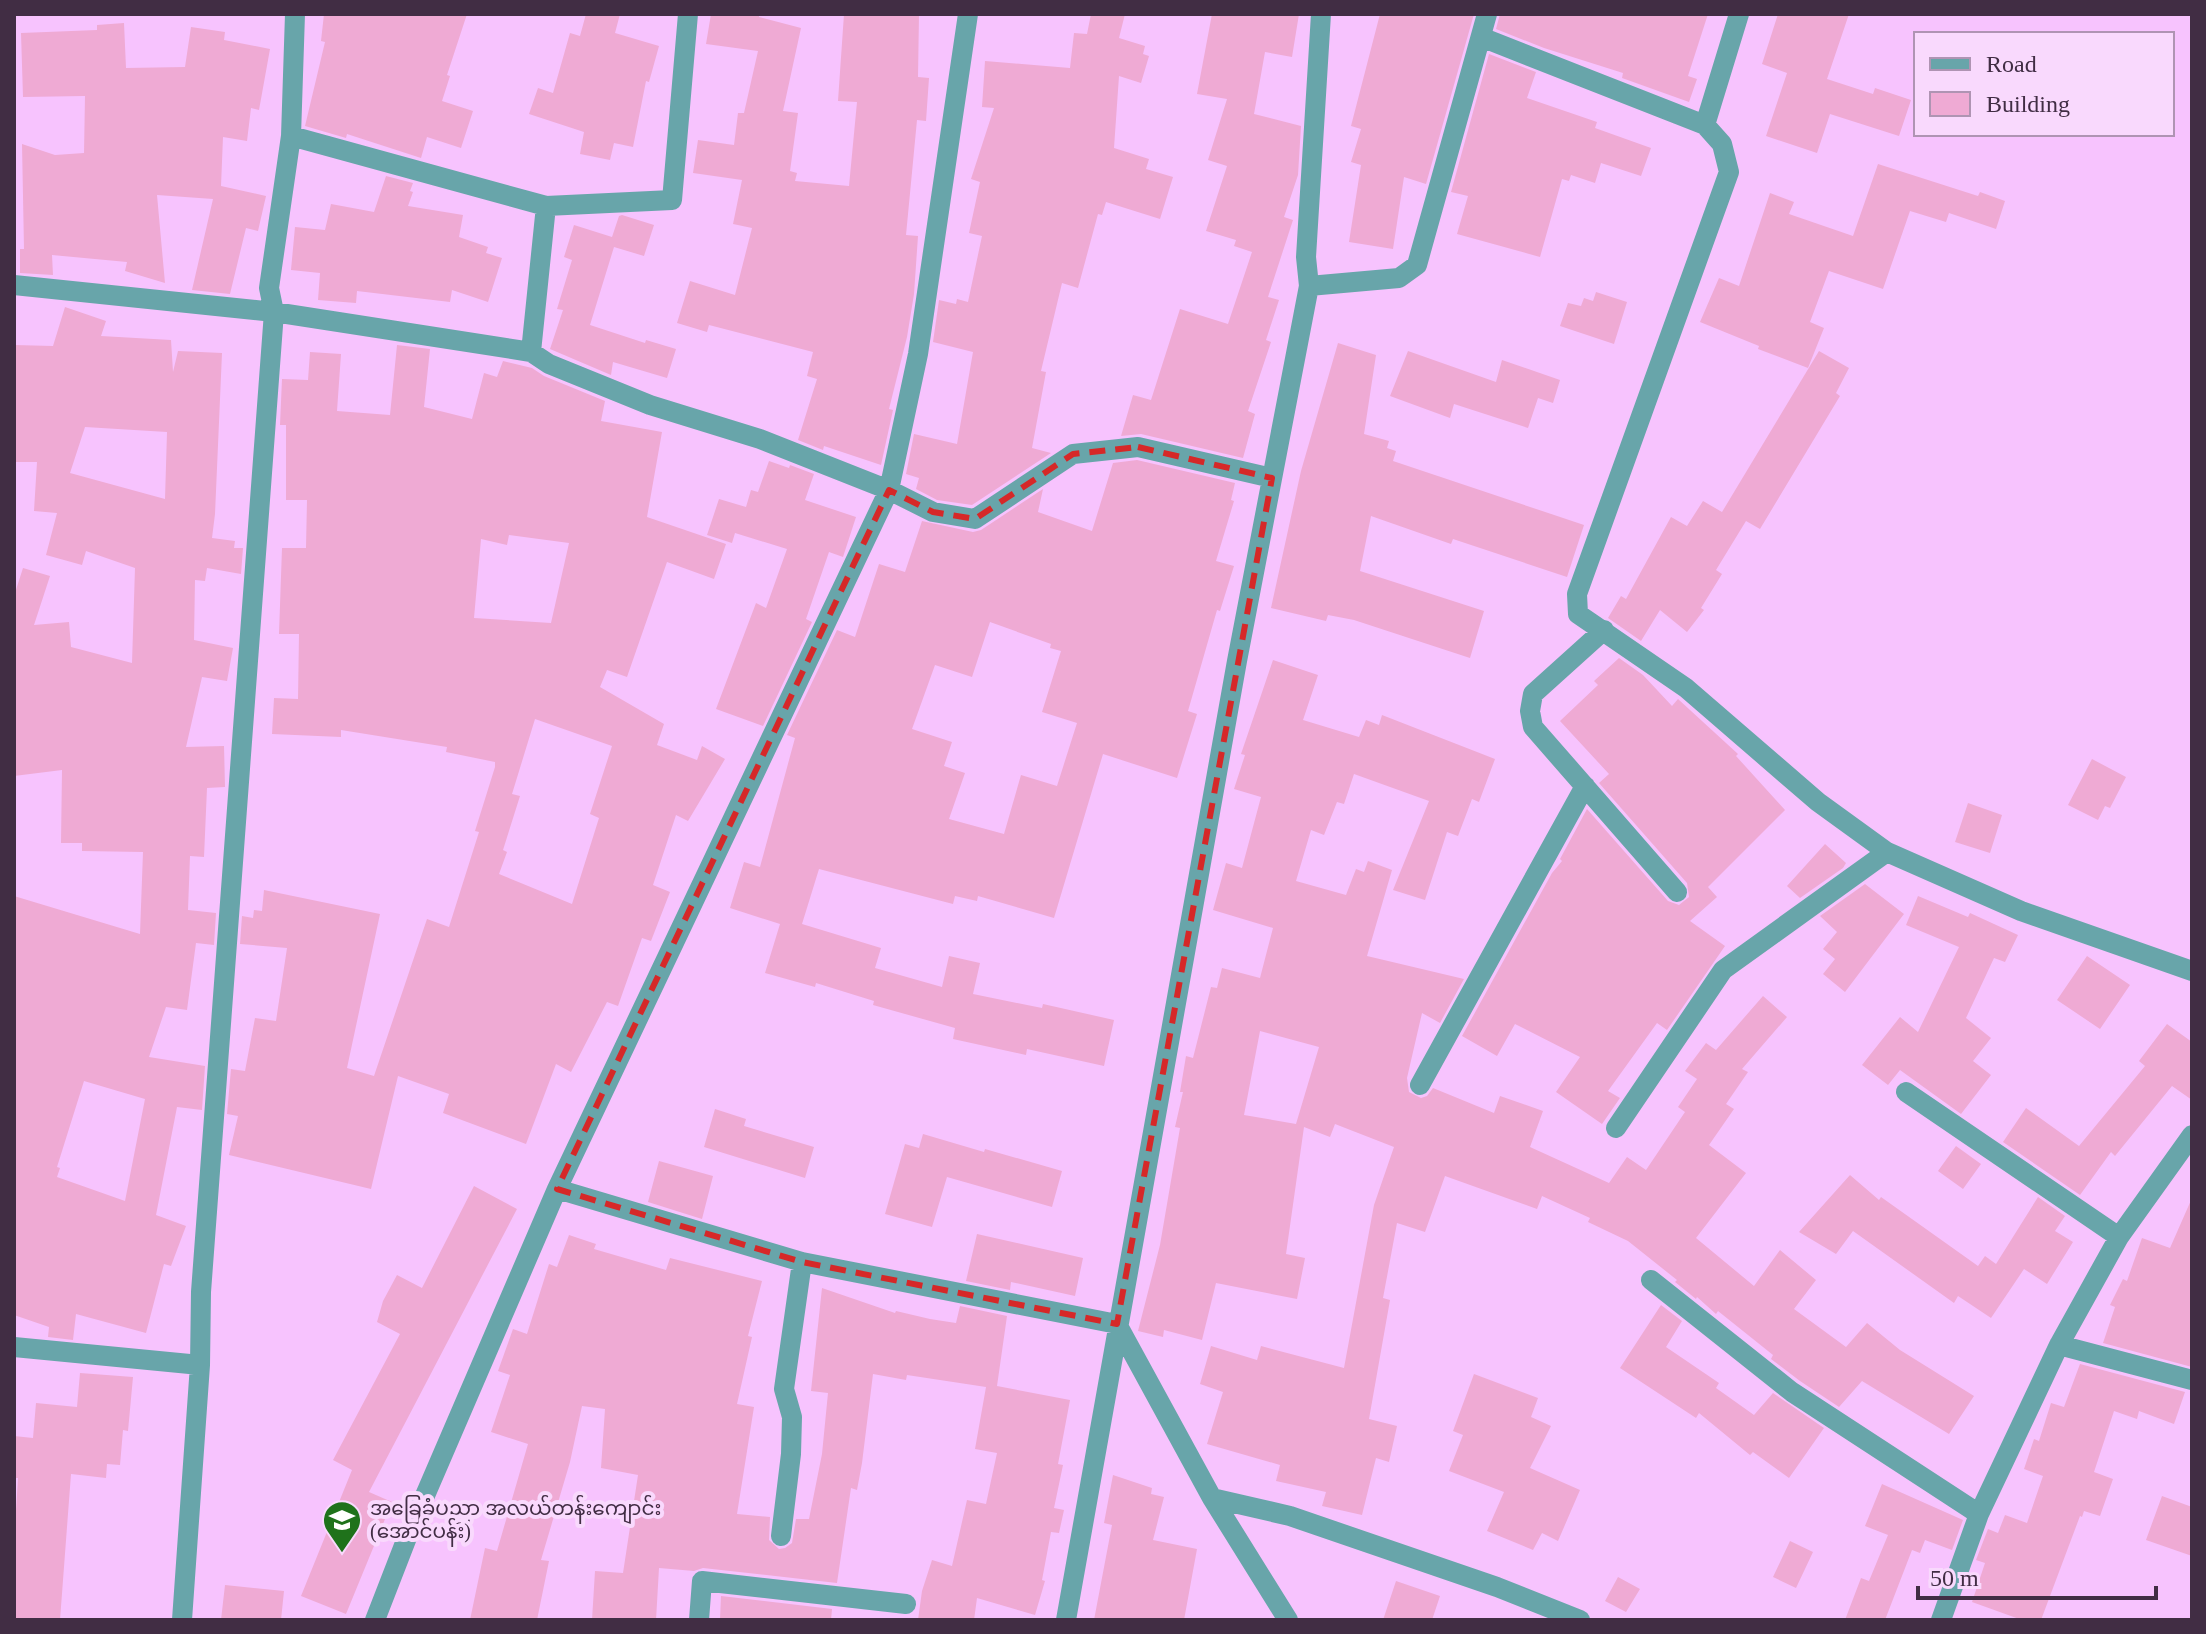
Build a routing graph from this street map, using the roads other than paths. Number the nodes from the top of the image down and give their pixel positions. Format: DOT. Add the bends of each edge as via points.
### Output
graph roads {
  1 [pos="295,14"];
  2 [pos="688,14"];
  3 [pos="968,14"];
  4 [pos="1321,14"];
  5 [pos="1487,14"];
  6 [pos="1739,14"];
  7 [pos="1481,37"];
  8 [pos="1705,125"];
  9 [pos="291,136"];
  10 [pos="546,206"];
  11 [pos="14,285"];
  12 [pos="1309,286"];
  13 [pos="274,312"];
  14 [pos="531,352"];
  15 [pos="1272,478"];
  16 [pos="889,490"];
  17 [pos="1604,630"];
  18 [pos="1585,786"];
  19 [pos="1887,852"];
  20 [pos="1677,892"];
  21 [pos="2192,971"];
  22 [pos="1420,1085"];
  23 [pos="1906,1092"];
  24 [pos="1616,1128"];
  25 [pos="2192,1135"];
  26 [pos="557,1189"];
  27 [pos="2119,1237"];
  28 [pos="802,1262"];
  29 [pos="1651,1280"];
  30 [pos="1117,1324"];
  31 [pos="2059,1345"];
  32 [pos="14,1347"];
  33 [pos="200,1365"];
  34 [pos="2192,1380"];
  35 [pos="1212,1498"];
  36 [pos="1979,1514"];
  37 [pos="781,1536"];
  38 [pos="906,1604"];
  39 [pos="182,1620"];
  40 [pos="375,1620"];
  41 [pos="699,1620"];
  42 [pos="1066,1620"];
  43 [pos="1288,1620"];
  44 [pos="1580,1620"];
  45 [pos="1941,1620"];
  1 -- 9 [label="street"];
  2 -- 10 [label="street" via="672,200"];
  3 -- 16 [label="street" via="918,354"];
  4 -- 12 [label="street" via="1306,257"];
  5 -- 7 [label="street"];
  6 -- 8 [label="street"];
  7 -- 8 [label="street"];
  7 -- 12 [label="street" via="1417,265 1399,278"];
  8 -- 17 [label="street" via="1722,144 1729,172 1577,594 1578,614"];
  9 -- 10 [label="street"];
  9 -- 13 [label="street" via="269,288"];
  10 -- 14 [label="street"];
  11 -- 13 [label="street"];
  12 -- 15 [label="street"];
  13 -- 14 [label="street"];
  13 -- 33 [label="street" via="201,1292"];
  14 -- 16 [label="street" via="650,405 760,439"];
  15 -- 16 [label="street" via="1138,447 1073,454 975,519 933,512"];
  15 -- 30 [label="street"];
  16 -- 26 [label="street"];
  17 -- 18 [label="street" via="1533,694 1530,711 1533,727"];
  17 -- 19 [label="street" via="1686,688 1818,802"];
  18 -- 20 [label="street"];
  18 -- 22 [label="street"];
  19 -- 21 [label="street" via="2021,911"];
  19 -- 24 [label="street" via="1723,970"];
  23 -- 27 [label="street"];
  25 -- 27 [label="street"];
  26 -- 28 [label="street"];
  26 -- 40 [label="street"];
  27 -- 31 [label="street"];
  28 -- 30 [label="street"];
  28 -- 37 [label="street" via="784,1389 792,1417"];
  29 -- 36 [label="street" via="1792,1392"];
  30 -- 35 [label="street"];
  30 -- 42 [label="street"];
  31 -- 34 [label="street"];
  31 -- 36 [label="street"];
  32 -- 33 [label="street"];
  33 -- 39 [label="street"];
  35 -- 43 [label="street"];
  35 -- 44 [label="street" via="1290,1516"];
  36 -- 45 [label="street"];
  38 -- 41 [label="street" via="702,1581"];
}
